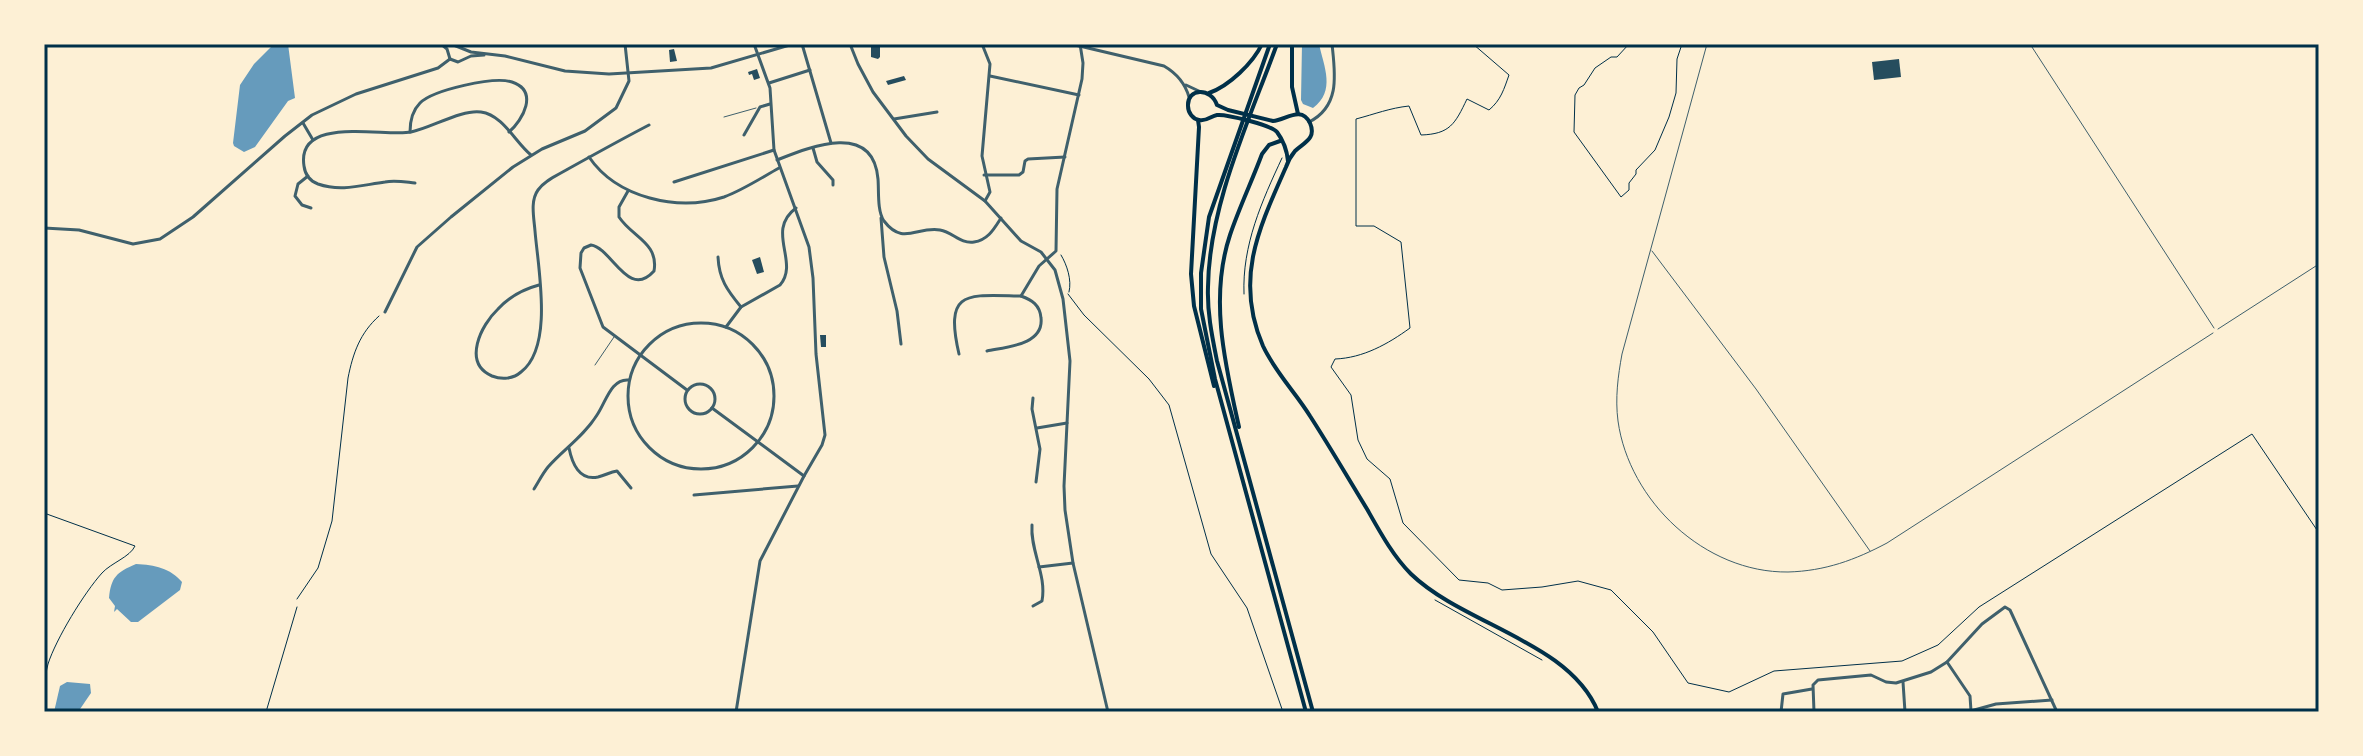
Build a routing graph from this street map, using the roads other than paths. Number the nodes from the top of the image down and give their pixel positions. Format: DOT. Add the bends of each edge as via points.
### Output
graph roads {
  1 [pos="441,44"];
  2 [pos="625,44"];
  3 [pos="754,44"];
  4 [pos="793,44"];
  5 [pos="802,44"];
  6 [pos="850,44"];
  7 [pos="982,44"];
  8 [pos="1071,44"];
  9 [pos="1262,44"];
  10 [pos="1270,44"];
  11 [pos="1277,44"];
  12 [pos="1292,44"];
  13 [pos="1332,44"];
  14 [pos="1707,44"];
  15 [pos="2030,44"];
  16 [pos="453,45"];
  17 [pos="1080,45"];
  18 [pos="464,50"];
  19 [pos="448,52"];
  20 [pos="491,55"];
  21 [pos="759,55"];
  22 [pos="463,58"];
  23 [pos="450,59"];
  24 [pos="810,70"];
  25 [pos="629,73"];
  26 [pos="990,76"];
  27 [pos="769,83"];
  28 [pos="1183,83"];
  29 [pos="1201,92"];
  30 [pos="1209,93"];
  31 [pos="1079,95"];
  32 [pos="1190,99"];
  33 [pos="770,104"];
  34 [pos="1217,105"];
  35 [pos="1252,105"];
  36 [pos="760,107"];
  37 [pos="937,112"];
  38 [pos="1298,114"];
  39 [pos="1213,115"];
  40 [pos="724,117"];
  41 [pos="892,120"];
  42 [pos="1198,120"];
  43 [pos="1281,120"];
  44 [pos="303,122"];
  45 [pos="1309,122"];
  46 [pos="649,125"];
  47 [pos="1242,131"];
  48 [pos="410,132"];
  49 [pos="509,132"];
  50 [pos="1278,133"];
  51 [pos="744,135"];
  52 [pos="313,140"];
  53 [pos="1280,141"];
  54 [pos="831,143"];
  55 [pos="1285,145"];
  56 [pos="813,147"];
  57 [pos="1297,148"];
  58 [pos="774,150"];
  59 [pos="531,155"];
  60 [pos="589,157"];
  61 [pos="1066,157"];
  62 [pos="777,160"];
  63 [pos="1288,161"];
  64 [pos="780,168"];
  65 [pos="984,175"];
  66 [pos="308,176"];
  67 [pos="674,182"];
  68 [pos="415,183"];
  69 [pos="833,185"];
  70 [pos="628,191"];
  71 [pos="985,201"];
  72 [pos="311,208"];
  73 [pos="796,208"];
  74 [pos="881,218"];
  75 [pos="1001,218"];
  76 [pos="44,228"];
  77 [pos="894,232"];
  78 [pos="883,240"];
  79 [pos="1650,249"];
  80 [pos="718,257"];
  81 [pos="1047,259"];
  82 [pos="2319,264"];
  83 [pos="539,285"];
  84 [pos="1021,296"];
  85 [pos="741,307"];
  86 [pos="385,312"];
  87 [pos="726,327"];
  88 [pos="2214,328"];
  89 [pos="2218,329"];
  90 [pos="2213,333"];
  91 [pos="615,336"];
  92 [pos="901,344"];
  93 [pos="987,351"];
  94 [pos="959,354"];
  95 [pos="640,355"];
  96 [pos="595,365"];
  97 [pos="629,380"];
  98 [pos="687,390"];
  99 [pos="1033,398"];
  100 [pos="712,408"];
  101 [pos="1067,423"];
  102 [pos="1037,428"];
  103 [pos="1232,439"];
  104 [pos="759,441"];
  105 [pos="569,448"];
  106 [pos="804,476"];
  107 [pos="1036,482"];
  108 [pos="799,486"];
  109 [pos="1252,487"];
  110 [pos="631,488"];
  111 [pos="534,489"];
  112 [pos="694,495"];
  113 [pos="1032,525"];
  114 [pos="1871,551"];
  115 [pos="1073,563"];
  116 [pos="1039,567"];
  117 [pos="1033,606"];
  118 [pos="1947,662"];
  119 [pos="1903,682"];
  120 [pos="1813,689"];
  121 [pos="2052,700"];
  122 [pos="736,712"];
  123 [pos="1108,712"];
  124 [pos="1306,712"];
  125 [pos="1313,712"];
  126 [pos="1598,712"];
  127 [pos="1781,712"];
  128 [pos="1814,712"];
  129 [pos="1905,712"];
  130 [pos="1970,712"];
  131 [pos="2057,712"];
  1 -- 19 [label="street"];
  2 -- 25 [label="street"];
  3 -- 21 [label="street"];
  4 -- 21 [label="street"];
  5 -- 24 [label="street"];
  6 -- 41 [label="street"];
  7 -- 26 [label="street"];
  8 -- 17 [label="street"];
  9 -- 30 [label="main road" via="1230,80"];
  10 -- 35 [label="main road"];
  11 -- 35 [label="main road"];
  12 -- 38 [label="main road"];
  13 -- 45 [label="street" via="1333,94 1328,107"];
  14 -- 79 [label="lane"];
  15 -- 88 [label="lane"];
  16 -- 18 [label="street"];
  16 -- 19 [label="street"];
  17 -- 28 [label="street" via="1164,66"];
  17 -- 31 [label="street"];
  18 -- 20 [label="street"];
  18 -- 22 [label="street"];
  19 -- 23 [label="street"];
  20 -- 22 [label="street"];
  20 -- 25 [label="street" via="574,72"];
  21 -- 25 [label="street" via="711,68"];
  21 -- 27 [label="street"];
  22 -- 23 [label="street"];
  23 -- 44 [label="street" via="438,68 356,94"];
  24 -- 27 [label="street"];
  24 -- 54 [label="street"];
  25 -- 59 [label="street" via="621,100 607,116"];
  26 -- 31 [label="street"];
  26 -- 65 [label="street"];
  27 -- 33 [label="street"];
  28 -- 29 [label="street"];
  28 -- 32 [label="street"];
  29 -- 30 [label="main road"];
  29 -- 32 [label="main road"];
  30 -- 34 [label="main road"];
  31 -- 61 [label="street"];
  32 -- 42 [label="main road" via="1189,113"];
  33 -- 36 [label="street"];
  33 -- 58 [label="street"];
  34 -- 39 [label="main road"];
  34 -- 43 [label="main road" via="1265,121"];
  35 -- 47 [label="main road"];
  36 -- 40 [label="lane"];
  36 -- 51 [label="street"];
  37 -- 41 [label="street"];
  38 -- 43 [label="main road"];
  38 -- 45 [label="main road"];
  39 -- 42 [label="main road"];
  39 -- 50 [label="main road"];
  41 -- 71 [label="street" via="928,159"];
  42 -- 103 [label="main road" via="1194,306"];
  43 -- 50 [label="main road"];
  44 -- 52 [label="street"];
  44 -- 76 [label="street" via="160,239 133,244 79,230"];
  45 -- 57 [label="main road" via="1310,138"];
  46 -- 60 [label="street"];
  47 -- 103 [label="main road" via="1209,217 1201,273 1204,331"];
  47 -- 109 [label="main road" via="1216,225 1208,316"];
  48 -- 49 [label="street" via="476,112 492,115"];
  48 -- 49 [label="street" via="410,121 423,100 495,80 515,83 527,98 524,114"];
  48 -- 52 [label="street" via="344,130"];
  49 -- 59 [label="street"];
  50 -- 53 [label="main road"];
  52 -- 66 [label="street" via="304,158"];
  53 -- 55 [label="main road"];
  53 -- 109 [label="main road" via="1262,154 1229,237 1222,275 1224,359"];
  54 -- 56 [label="street"];
  54 -- 74 [label="street" via="853,144 873,159"];
  55 -- 57 [label="main road"];
  55 -- 63 [label="main road"];
  56 -- 62 [label="street"];
  56 -- 69 [label="street"];
  57 -- 63 [label="main road"];
  58 -- 62 [label="street"];
  58 -- 67 [label="street"];
  59 -- 86 [label="street" via="417,247"];
  60 -- 70 [label="street"];
  60 -- 83 [label="street" via="546,182 536,194"];
  61 -- 65 [label="street" via="1028,159 1019,175"];
  61 -- 81 [label="street" via="1057,189 1056,251"];
  62 -- 64 [label="street"];
  63 -- 126 [label="main road" via="1263,219 1250,273 1254,317 1267,353 1410,573 1450,602 1563,666"];
  64 -- 70 [label="street" via="710,200 672,202"];
  64 -- 73 [label="street"];
  65 -- 71 [label="street" via="990,192"];
  66 -- 68 [label="street" via="342,188"];
  66 -- 72 [label="street" via="298,184 295,196"];
  70 -- 91 [label="street" via="619,217 651,249 654,271 647,277 629,276 594,245 584,248 580,260 603,327"];
  71 -- 75 [label="street"];
  73 -- 85 [label="street" via="783,229 788,269 784,280"];
  73 -- 106 [label="street" via="813,278 825,435"];
  74 -- 77 [label="street"];
  74 -- 78 [label="street"];
  75 -- 77 [label="street" via="977,242 940,230"];
  75 -- 81 [label="street"];
  77 -- 78 [label="street"];
  78 -- 92 [label="street"];
  79 -- 114 [label="lane"];
  79 -- 114 [label="lane" via="1622,354 1616,400 1631,466 1659,510 1720,556 1764,569 1831,567"];
  80 -- 85 [label="street" via="725,289"];
  81 -- 84 [label="street"];
  81 -- 101 [label="street" via="1062,296 1070,361"];
  82 -- 89 [label="lane"];
  83 -- 83 [label="street" via="500,307 480,335 477,358 491,375 515,376 536,351"];
  84 -- 93 [label="street" via="1041,314 1037,334 1023,343"];
  84 -- 94 [label="street" via="979,295 959,304 953,327"];
  85 -- 87 [label="street"];
  87 -- 95 [label="street" via="687,324 653,340"];
  87 -- 104 [label="street" via="758,349 774,385 769,424"];
  90 -- 114 [label="lane"];
  91 -- 95 [label="street"];
  91 -- 96 [label="lane"];
  95 -- 97 [label="street"];
  95 -- 98 [label="street"];
  97 -- 104 [label="street" via="629,413 635,428 670,463 718,468"];
  97 -- 105 [label="street" via="614,385"];
  98 -- 100 [label="street" via="699,384 709,387"];
  98 -- 100 [label="street" via="685,404 693,413"];
  99 -- 102 [label="street"];
  100 -- 104 [label="street"];
  101 -- 102 [label="street"];
  101 -- 115 [label="street" via="1064,486"];
  102 -- 107 [label="street"];
  103 -- 124 [label="main road"];
  104 -- 106 [label="street"];
  105 -- 110 [label="street" via="573,465 584,475 595,478 617,471"];
  105 -- 111 [label="street"];
  106 -- 108 [label="street"];
  108 -- 112 [label="street"];
  108 -- 122 [label="street" via="758,572"];
  109 -- 125 [label="main road"];
  113 -- 116 [label="street"];
  115 -- 116 [label="street"];
  115 -- 123 [label="street"];
  116 -- 117 [label="street" via="1044,593"];
  118 -- 119 [label="street"];
  118 -- 121 [label="street" via="1982,624 2007,607"];
  118 -- 130 [label="street" via="1970,696"];
  119 -- 120 [label="street" via="1871,675 1821,679"];
  119 -- 129 [label="street"];
  120 -- 127 [label="street" via="1783,694"];
  120 -- 128 [label="street"];
  121 -- 130 [label="street" via="1996,704"];
  121 -- 131 [label="street"];
}
